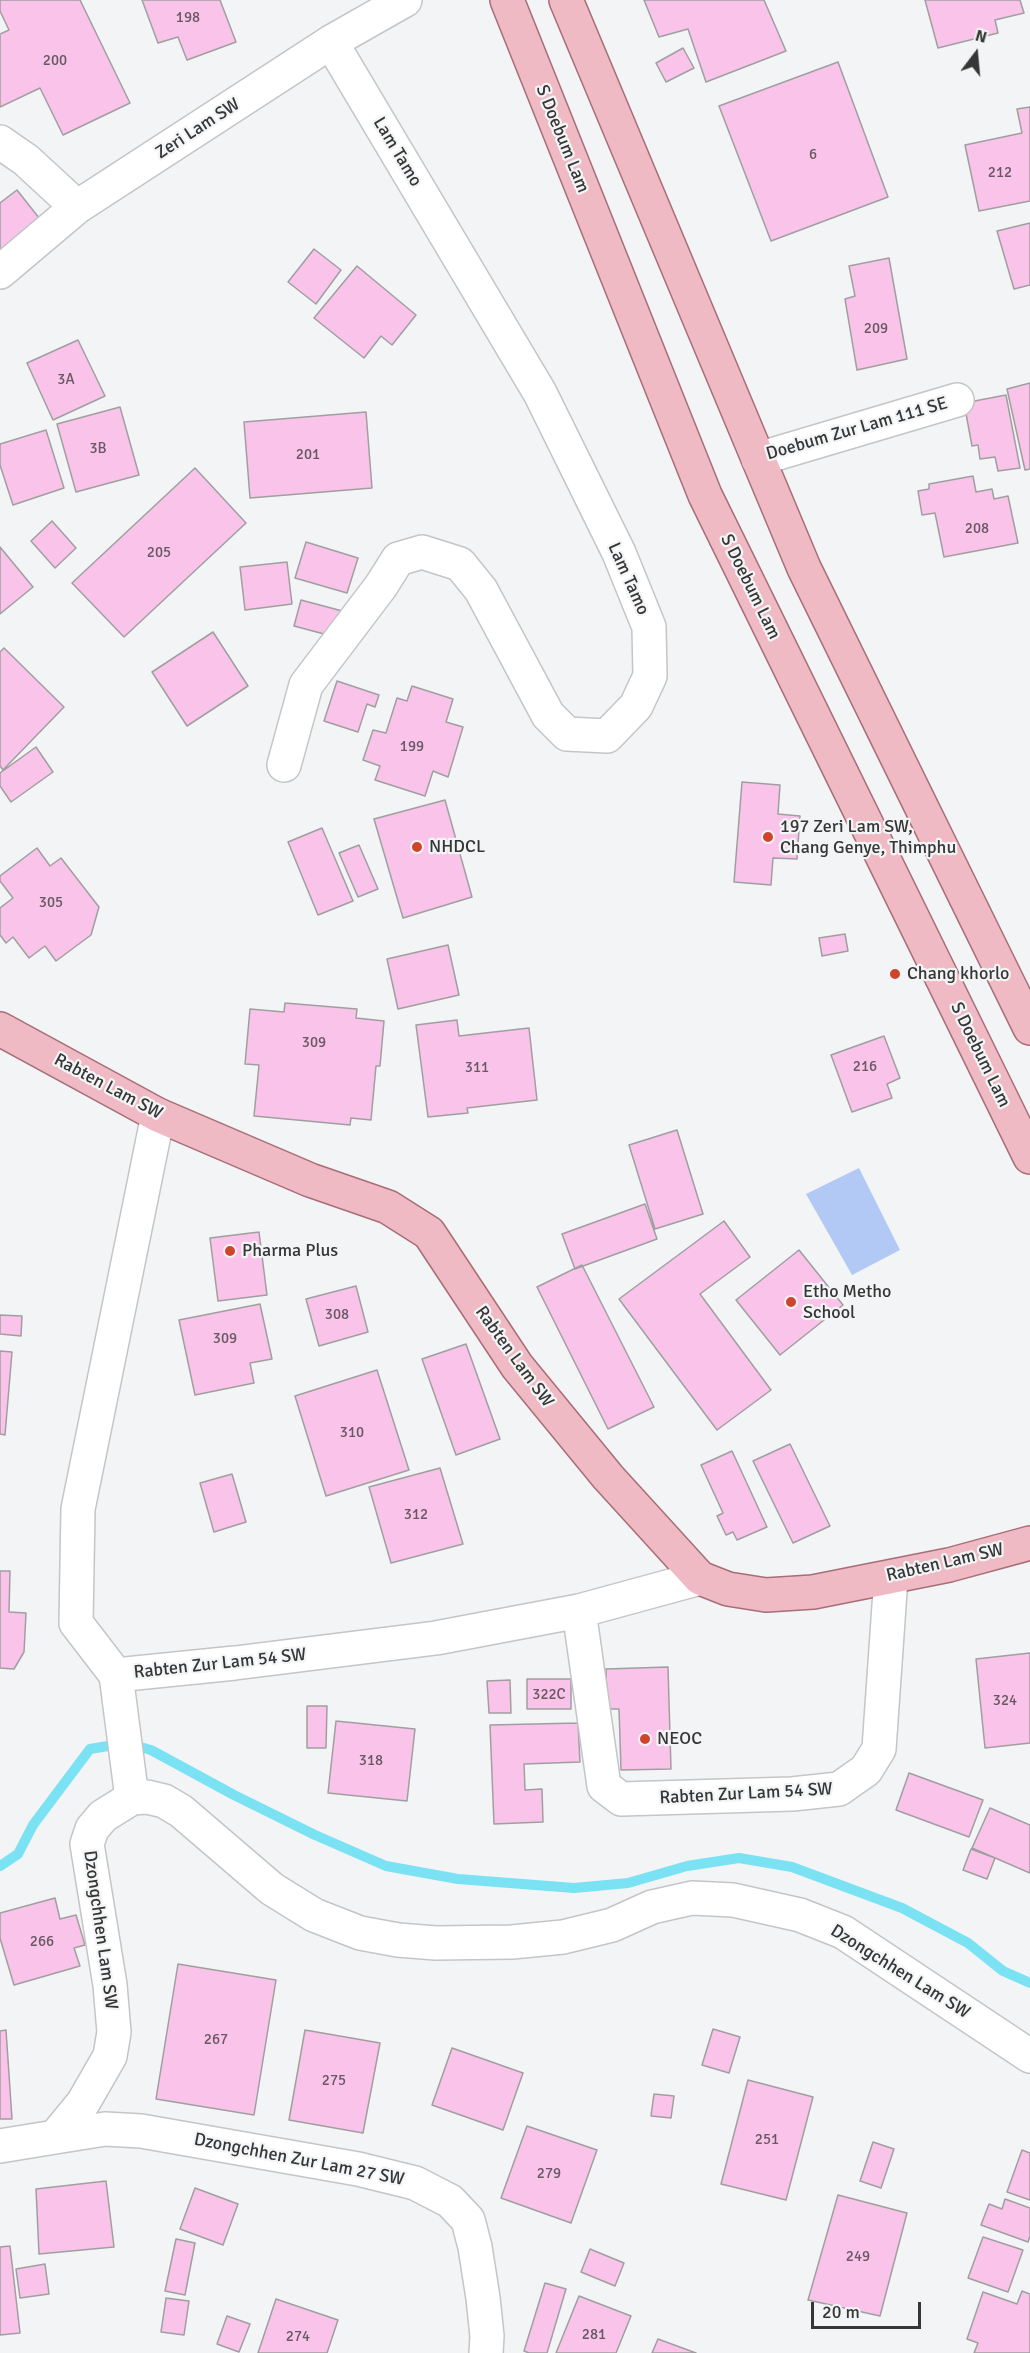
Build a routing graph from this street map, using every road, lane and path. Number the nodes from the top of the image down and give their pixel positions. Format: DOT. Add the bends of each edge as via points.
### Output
graph roads {
  1 [pos="405,0"];
  2 [pos="507,0"];
  3 [pos="566,0"];
  4 [pos="332,42"];
  5 [pos="0,142"];
  6 [pos="77,207"];
  7 [pos="0,272"];
  8 [pos="957,400"];
  9 [pos="758,459"];
  10 [pos="284,765"];
  11 [pos="1030,1028"];
  12 [pos="0,1029"];
  13 [pos="158,1115"];
  14 [pos="1030,1157"];
  15 [pos="1030,1543"];
  16 [pos="891,1577"];
  17 [pos="700,1578"];
  18 [pos="579,1611"];
  19 [pos="116,1675"];
  20 [pos="132,1798"];
  21 [pos="1030,2056"];
  22 [pos="55,2137"];
  23 [pos="0,2146"];
  24 [pos="486,2353"];
  1 -- 4 [label="street, Zeri Lam SW"];
  2 -- 14 [label="main road, S Doebum Lam" via="705,495"];
  3 -- 9 [label="main road"];
  4 -- 6 [label="street, Zeri Lam SW"];
  4 -- 10 [label="street, Lam Tamo" via="540,393 619,553 649,627 650,676 636,706 607,736 567,734 548,715 481,590 460,564 422,552 398,559 306,685"];
  5 -- 6 [label="street" via="26,160"];
  6 -- 7 [label="street, Zeri Lam SW"];
  8 -- 9 [label="street, Doebum Zur Lam 111 SE"];
  9 -- 11 [label="main road" via="804,568"];
  12 -- 13 [label="main road, Rabten Lam SW"];
  13 -- 17 [label="main road, Rabten Lam SW" via="310,1180 388,1207 429,1233 517,1366 608,1477"];
  13 -- 19 [label="street, Rabten Zur Lam 54 SW" via="78,1509 76,1623"];
  15 -- 16 [label="main road, Rabten Lam SW"];
  16 -- 17 [label="main road, Rabten Lam SW" via="813,1592 766,1595 728,1589"];
  16 -- 18 [label="street, Rabten Zur Lam 54 SW" via="879,1749 866,1770 839,1789 621,1799 604,1786"];
  17 -- 18 [label="street, Rabten Zur Lam 54 SW"];
  18 -- 19 [label="street, Rabten Zur Lam 54 SW" via="436,1638"];
  19 -- 20 [label="street"];
  20 -- 21 [label="street, Dzongchhen Lam SW" via="164,1801 181,1811 272,1889 314,1915 360,1933 398,1940 512,1942 562,1937 612,1926 652,1907 692,1898 733,1900 800,1915 843,1932"];
  20 -- 22 [label="street, Dzongchhen Lam SW" via="103,1816 92,1829 87,1844 110,1985 114,2032 110,2056 83,2103"];
  22 -- 23 [label="street"];
  22 -- 24 [label="street, Dzongchhen Zur Lam 27 SW" via="105,2129 141,2131 416,2183 450,2201 468,2220 483,2298"];
}
